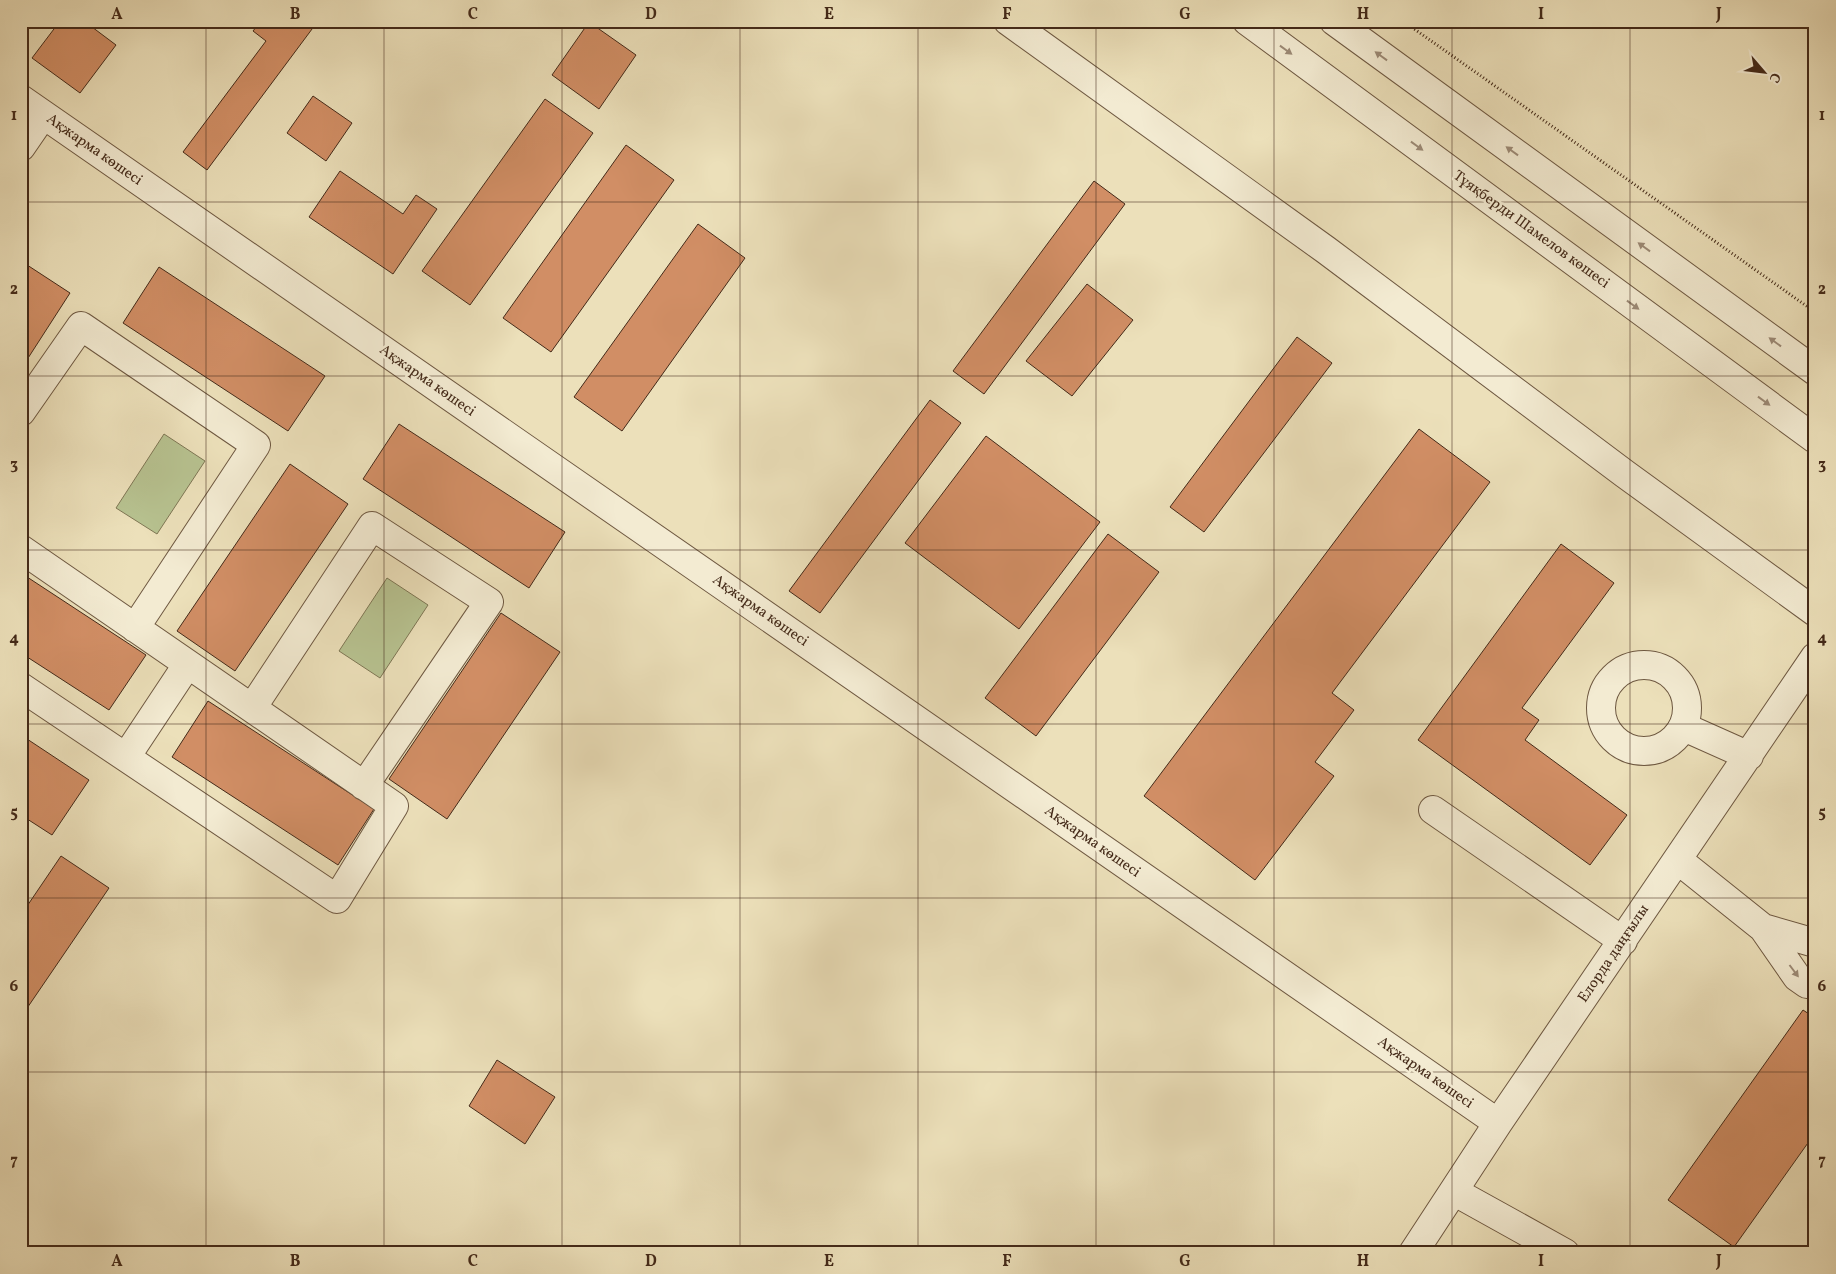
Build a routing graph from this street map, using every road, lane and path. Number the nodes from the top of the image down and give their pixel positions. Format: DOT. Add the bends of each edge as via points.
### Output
graph roads {
  1 [pos="1008,21"];
  2 [pos="1247,21"];
  3 [pos="1334,21"];
  4 [pos="1403,21"];
  5 [pos="21,99"];
  6 [pos="43,115"];
  7 [pos="21,147"];
  8 [pos="1815,312"];
  9 [pos="1815,371"];
  10 [pos="21,412"];
  11 [pos="1815,439"];
  12 [pos="21,550"];
  13 [pos="1815,612"];
  14 [pos="135,628"];
  15 [pos="1815,657"];
  16 [pos="187,664"];
  17 [pos="21,687"];
  18 [pos="252,708"];
  19 [pos="1684,727"];
  20 [pos="1749,756"];
  21 [pos="126,757"];
  22 [pos="364,786"];
  23 [pos="1433,810"];
  24 [pos="1678,860"];
  25 [pos="1763,928"];
  26 [pos="1623,941"];
  27 [pos="1815,943"];
  28 [pos="1807,984"];
  29 [pos="1498,1123"];
  30 [pos="1455,1192"];
  31 [pos="1413,1253"];
  32 [pos="1565,1253"];
  1 -- 13 [label="street" via="1326,250 1632,480"];
  2 -- 11 [label="street, Тұяқберди Шамелов көшесі, one-way"];
  9 -- 3 [label="street, one-way"];
  4 -- 8 [label="path"];
  5 -- 6 [label="street, Ақжарма көшесі"];
  6 -- 7 [label="street"];
  6 -- 29 [label="street, Ақжарма көшесі"];
  10 -- 14 [label="street" via="81,326 256,445"];
  12 -- 14 [label="street"];
  14 -- 16 [label="street"];
  15 -- 20 [label="street, Елорда даңғылы"];
  16 -- 18 [label="street"];
  16 -- 21 [label="street"];
  17 -- 21 [label="street"];
  18 -- 22 [label="street"];
  18 -- 22 [label="street" via="372,526 488,602"];
  19 -- 20 [label="street"];
  20 -- 24 [label="street, Елорда даңғылы"];
  21 -- 22 [label="street" via="337,899 394,806"];
  23 -- 26 [label="street"];
  24 -- 25 [label="street"];
  24 -- 26 [label="street, Елорда даңғылы"];
  25 -- 27 [label="street"];
  25 -- 28 [label="street, one-way" via="1797,977"];
  26 -- 29 [label="street, Елорда даңғылы"];
  29 -- 30 [label="street, Елорда даңғылы"];
  30 -- 31 [label="street, Елорда даңғылы"];
  30 -- 32 [label="street"];
}
